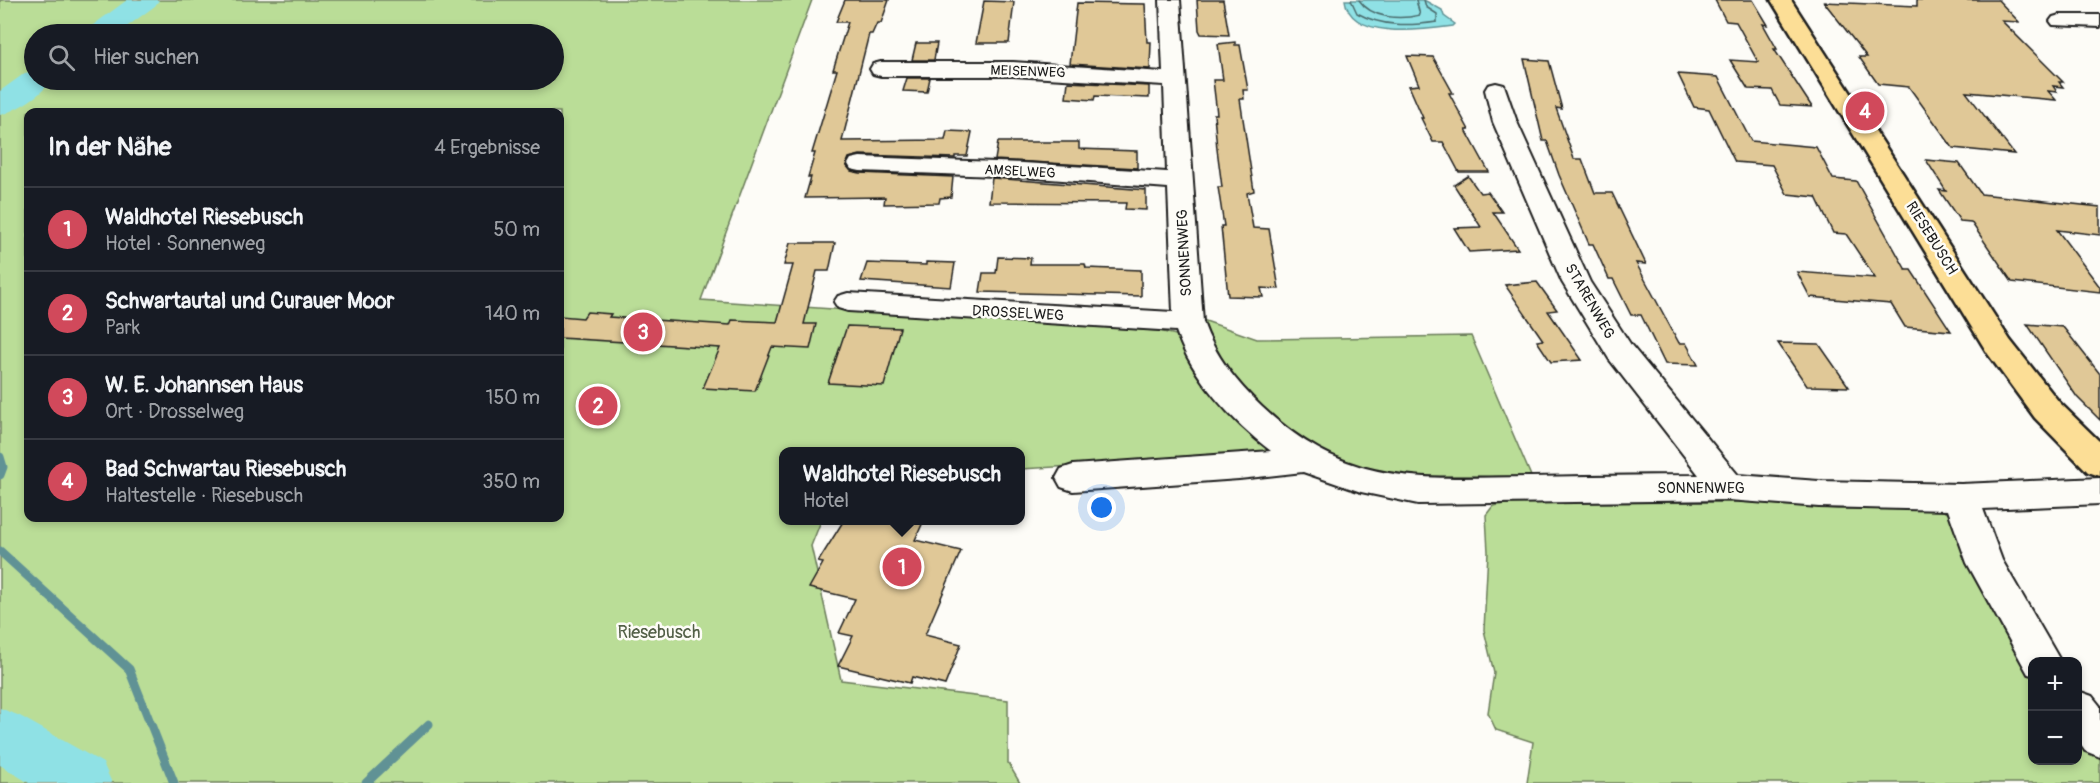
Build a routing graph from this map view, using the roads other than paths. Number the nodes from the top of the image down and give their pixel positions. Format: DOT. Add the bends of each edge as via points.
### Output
graph roads {
  1 [pos="1170,0"];
  2 [pos="1781,0"];
  3 [pos="2060,21"];
  4 [pos="2100,21"];
  5 [pos="881,69"];
  6 [pos="1175,79"];
  7 [pos="1496,90"];
  8 [pos="860,164"];
  9 [pos="1181,181"];
  10 [pos="848,302"];
  11 [pos="1188,322"];
  12 [pos="1307,459"];
  13 [pos="2100,463"];
  14 [pos="1073,478"];
  15 [pos="1728,487"];
  16 [pos="2100,490"];
  17 [pos="1961,497"];
  18 [pos="2040,657"];
  19 [pos="2080,711"];
  20 [pos="2100,738"];
  1 -- 6 [label="street, SONNENWEG"];
  2 -- 13 [label="main road, RIESEBUSCH" via="1999,347 2048,410"];
  3 -- 4 [label="street"];
  5 -- 6 [label="street, MEISENWEG" via="1013,69"];
  6 -- 9 [label="street, SONNENWEG"];
  7 -- 15 [label="street, STARENWEG" via="1505,122 1576,282 1620,352"];
  8 -- 9 [label="street, AMSELWEG"];
  9 -- 11 [label="street, SONNENWEG"];
  10 -- 11 [label="street, DROSSELWEG"];
  11 -- 12 [label="street, SONNENWEG" via="1198,348 1223,384 1259,423"];
  12 -- 14 [label="street, SONNENWEG"];
  12 -- 15 [label="street, SONNENWEG" via="1376,484 1418,491"];
  15 -- 17 [label="street, SONNENWEG" via="1819,494"];
  16 -- 17 [label="street, SONNENWEG"];
  17 -- 18 [label="street" via="1985,563"];
  19 -- 20 [label="street"];
}
